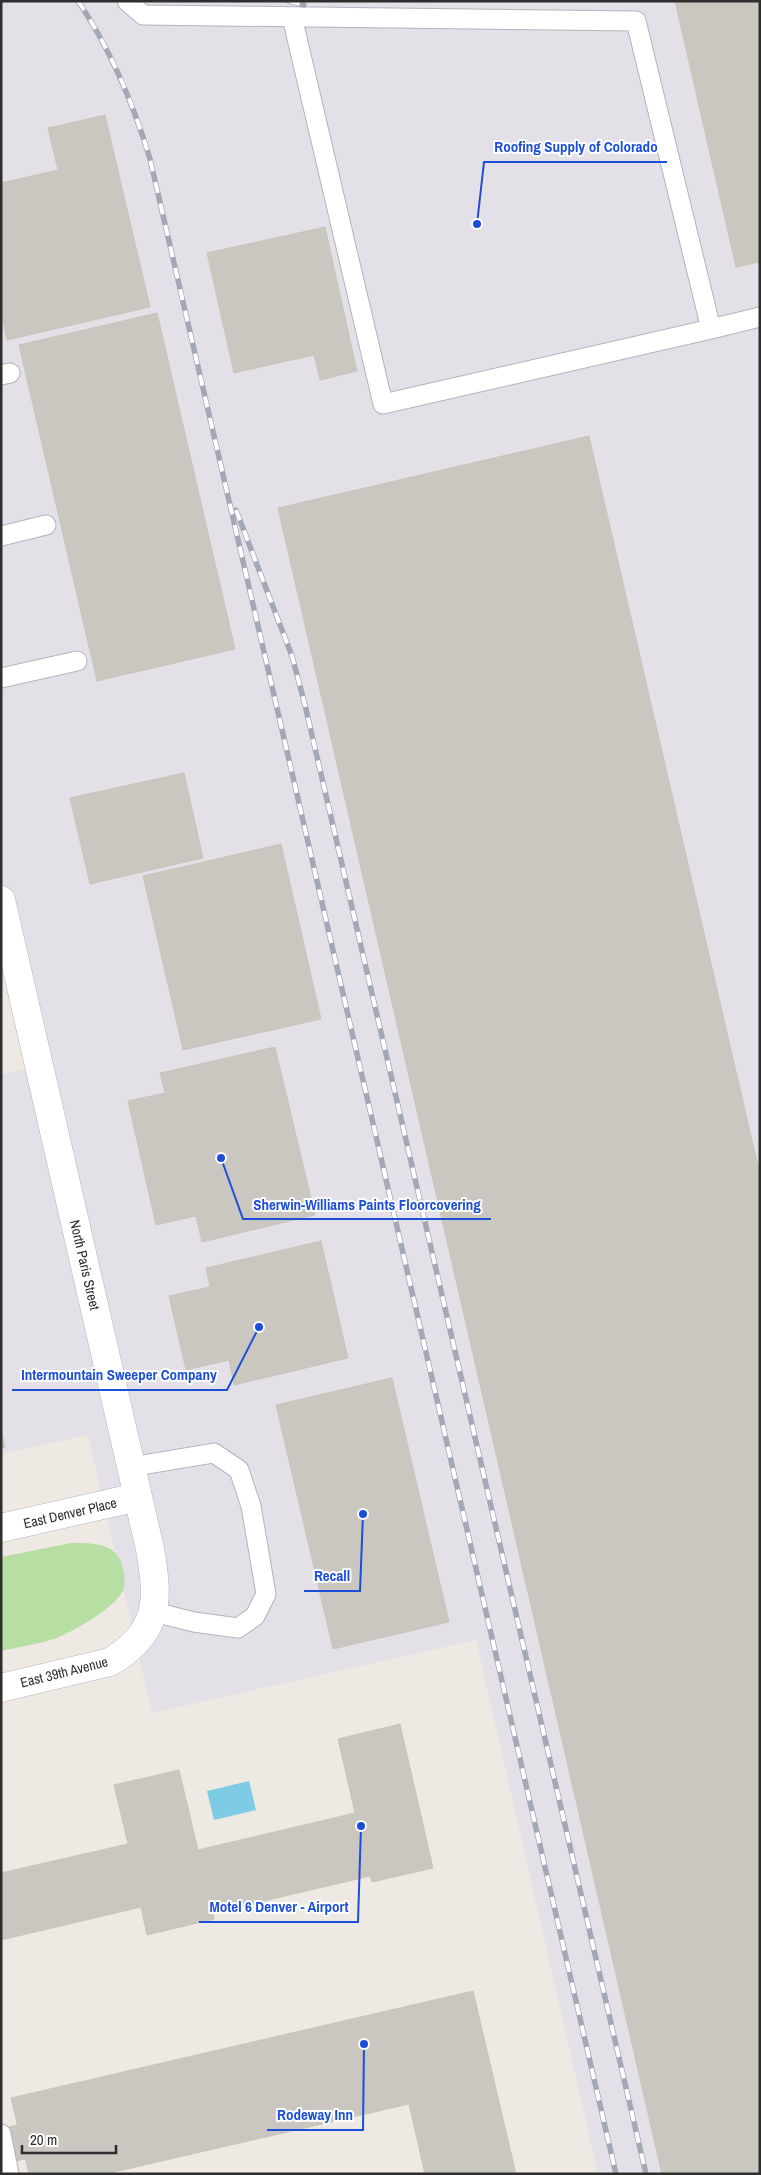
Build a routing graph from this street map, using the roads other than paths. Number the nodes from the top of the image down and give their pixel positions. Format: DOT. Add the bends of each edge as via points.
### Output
graph roads {
  1 [pos="127,1"];
  2 [pos="292,17"];
  3 [pos="760,317"];
  4 [pos="711,329"];
  5 [pos="46,525"];
  6 [pos="1,536"];
  7 [pos="77,660"];
  8 [pos="1,678"];
  9 [pos="1,900"];
  10 [pos="130,1466"];
  11 [pos="138,1497"];
  12 [pos="1,1528"];
  13 [pos="150,1621"];
  14 [pos="1,1688"];
  15 [pos="1,2134"];
  16 [pos="9,2174"];
  1 -- 2 [label="lane" via="143,15"];
  2 -- 4 [label="lane" via="636,21"];
  2 -- 4 [label="lane" via="383,404"];
  3 -- 4 [label="lane"];
  5 -- 6 [label="lane"];
  7 -- 8 [label="lane"];
  9 -- 10 [label="street, North Paris Street"];
  10 -- 11 [label="street, North Paris Street"];
  10 -- 13 [label="lane" via="214,1452 239,1470 251,1506 266,1594 255,1616 238,1628"];
  11 -- 12 [label="street, East Denver Place"];
  11 -- 13 [label="street, North Paris Street" via="155,1577 156,1597"];
  13 -- 14 [label="street, East 39th Avenue" via="123,1654 110,1662"];
  15 -- 16 [label="lane"];
}
